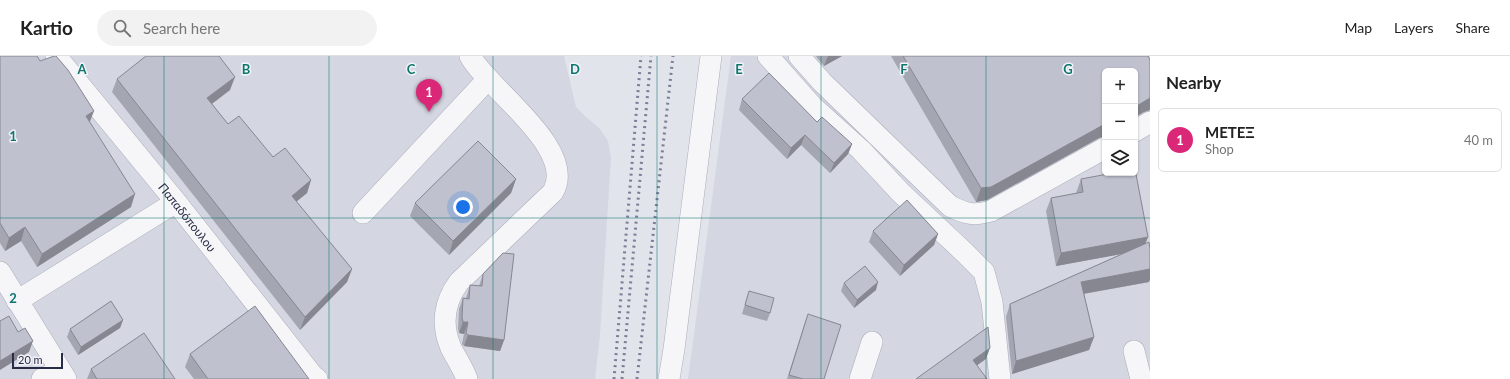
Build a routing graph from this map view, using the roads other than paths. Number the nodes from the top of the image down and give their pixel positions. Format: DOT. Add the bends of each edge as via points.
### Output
graph roads {
  1 [pos="56,56"];
  2 [pos="470,56"];
  3 [pos="711,56"];
  4 [pos="768,56"];
  5 [pos="799,56"];
  6 [pos="488,79"];
  7 [pos="1150,122"];
  8 [pos="1138,129"];
  9 [pos="1102,150"];
  10 [pos="176,202"];
  11 [pos="363,212"];
  12 [pos="0,272"];
  13 [pos="17,301"];
  14 [pos="872,342"];
  15 [pos="1134,351"];
  16 [pos="56,376"];
  17 [pos="317,379"];
  18 [pos="466,379"];
  19 [pos="669,379"];
  20 [pos="860,379"];
  21 [pos="1000,379"];
  22 [pos="1141,379"];
  1 -- 10 [label="street, Παπαδόπουλου"];
  2 -- 6 [label="street"];
  3 -- 19 [label="street"];
  4 -- 21 [label="street" via="812,106 861,150 901,193 984,272 992,302"];
  5 -- 9 [label="street" via="822,82 950,206 962,212 978,214 991,211"];
  6 -- 11 [label="street"];
  6 -- 18 [label="street" via="521,112 540,137 553,159 558,177 552,192 451,292 445,314 447,338"];
  7 -- 8 [label="street"];
  10 -- 13 [label="street"];
  10 -- 17 [label="street, Παπαδόπουλου"];
  12 -- 13 [label="street"];
  13 -- 16 [label="street"];
  14 -- 20 [label="street"];
  15 -- 22 [label="street"];
}
